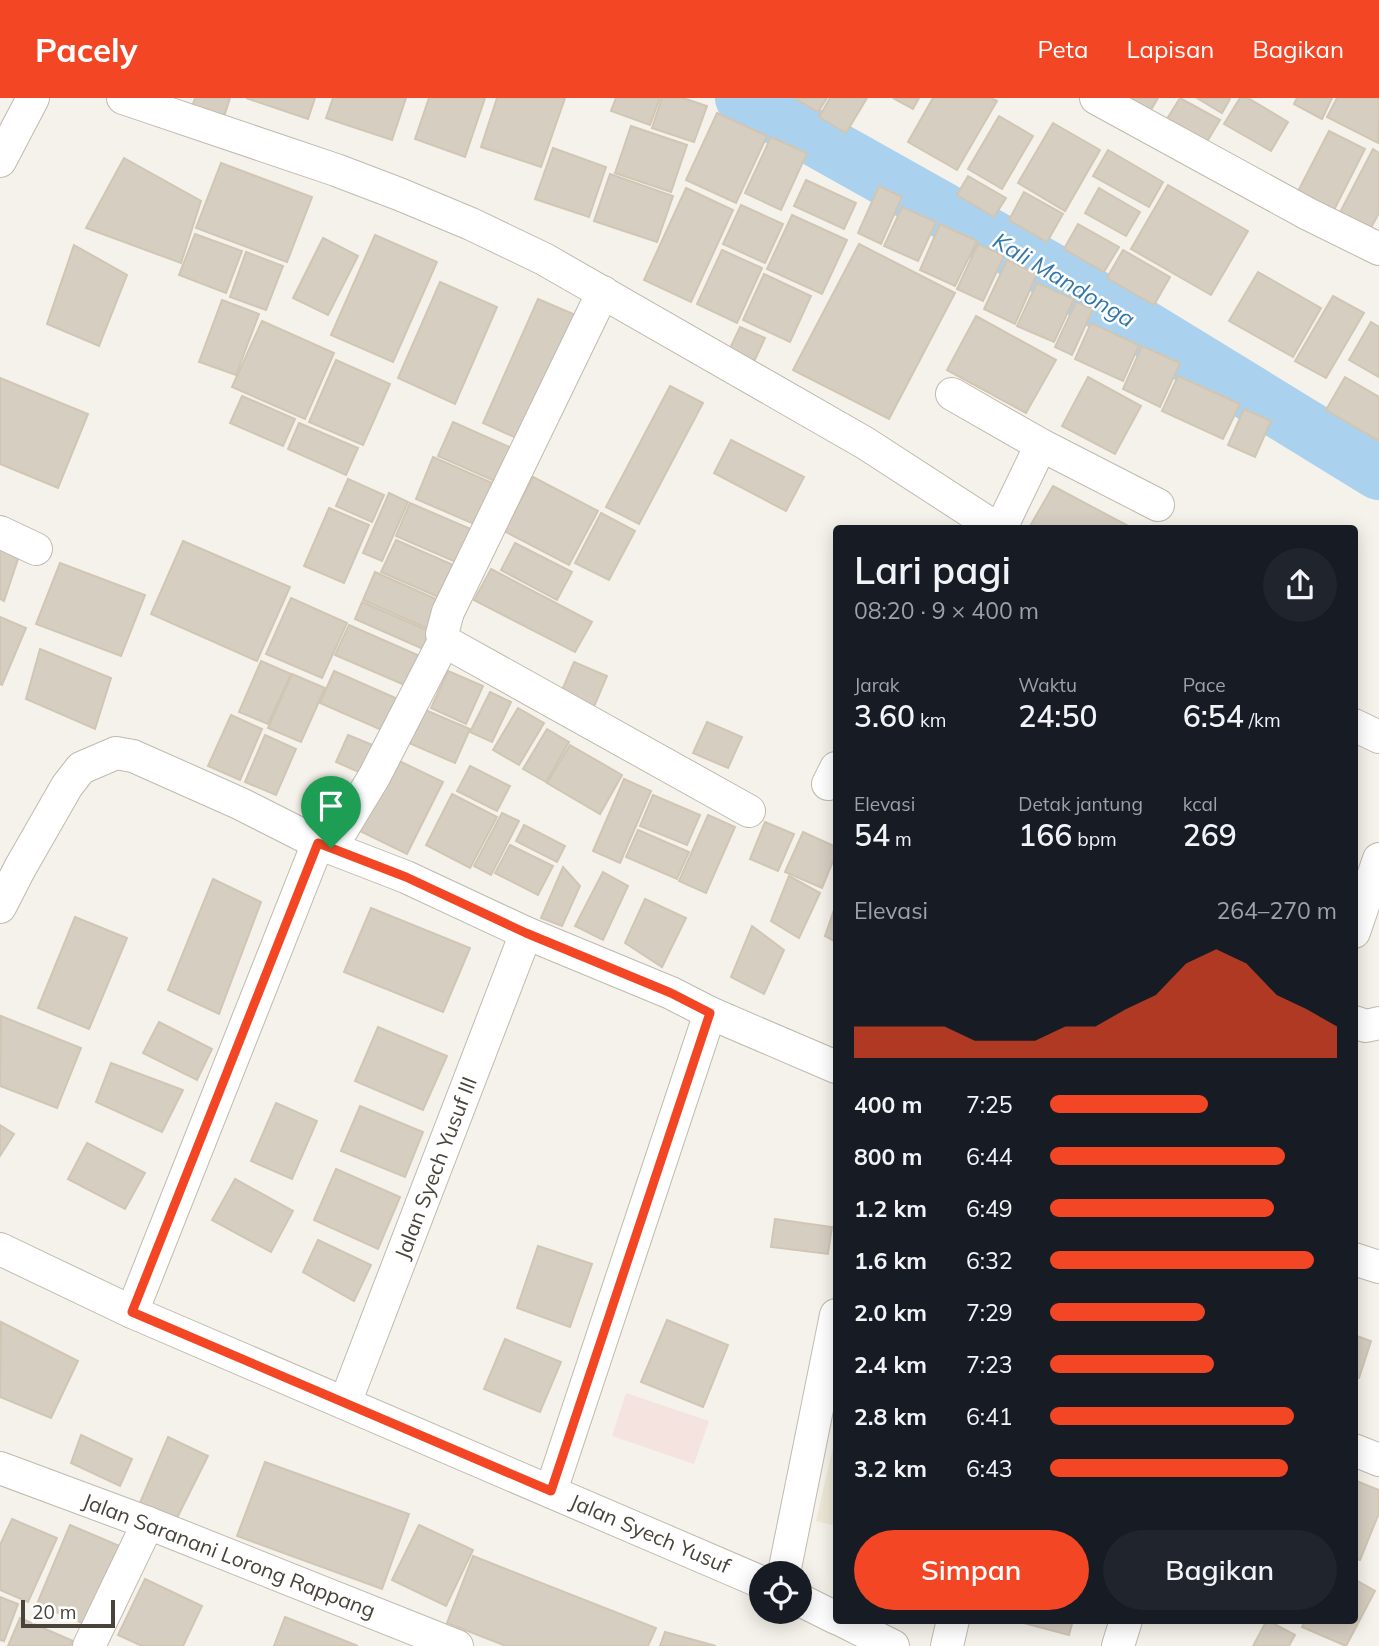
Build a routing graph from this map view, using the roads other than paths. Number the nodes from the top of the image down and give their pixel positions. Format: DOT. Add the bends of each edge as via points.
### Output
graph roads {
  1 [pos="33,98"];
  2 [pos="123,98"];
  3 [pos="1096,98"];
  4 [pos="0,161"];
  5 [pos="1379,249"];
  6 [pos="603,292"];
  7 [pos="952,394"];
  8 [pos="1041,445"];
  9 [pos="1158,505"];
  10 [pos="984,525"];
  11 [pos="0,532"];
  12 [pos="36,549"];
  13 [pos="444,641"];
  14 [pos="1358,727"];
  15 [pos="1379,737"];
  16 [pos="749,811"];
  17 [pos="325,845"];
  18 [pos="1370,861"];
  19 [pos="0,907"];
  20 [pos="1365,920"];
  21 [pos="526,933"];
  22 [pos="710,1013"];
  23 [pos="1358,1023"];
  24 [pos="1379,1023"];
  25 [pos="833,1066"];
  26 [pos="0,1249"];
  27 [pos="1358,1260"];
  28 [pos="1379,1267"];
  29 [pos="132,1312"];
  30 [pos="833,1330"];
  31 [pos="345,1404"];
  32 [pos="1358,1452"];
  33 [pos="1379,1460"];
  34 [pos="0,1468"];
  35 [pos="551,1491"];
  36 [pos="148,1523"];
  37 [pos="785,1561"];
  38 [pos="749,1577"];
  39 [pos="812,1606"];
  40 [pos="833,1616"];
  41 [pos="849,1624"];
  42 [pos="952,1624"];
  43 [pos="1125,1624"];
  44 [pos="89,1646"];
  45 [pos="457,1646"];
  46 [pos="892,1646"];
  47 [pos="947,1646"];
  48 [pos="1118,1646"];
  1 -- 4 [label="street"];
  2 -- 6 [label="street" via="399,194 519,247"];
  3 -- 5 [label="street"];
  6 -- 10 [label="street" via="865,443"];
  6 -- 13 [label="street" via="448,612"];
  7 -- 8 [label="street"];
  8 -- 9 [label="street"];
  8 -- 10 [label="street"];
  11 -- 12 [label="street"];
  13 -- 16 [label="street"];
  13 -- 17 [label="street" via="374,777"];
  14 -- 15 [label="street"];
  17 -- 19 [label="street" via="133,755 116,753 81,768 67,786"];
  17 -- 21 [label="street"];
  17 -- 29 [label="street"];
  18 -- 20 [label="street"];
  21 -- 22 [label="street"];
  21 -- 31 [label="street, Jalan Syech Yusuf III"];
  22 -- 25 [label="street"];
  22 -- 35 [label="street"];
  23 -- 24 [label="street"];
  26 -- 29 [label="street, Jalan Syech Yusuf"];
  27 -- 28 [label="street"];
  29 -- 31 [label="street, Jalan Syech Yusuf"];
  30 -- 37 [label="street"];
  31 -- 35 [label="street, Jalan Syech Yusuf"];
  32 -- 33 [label="street"];
  34 -- 36 [label="street, Jalan Saranani Lorong Rappang"];
  35 -- 38 [label="street, Jalan Syech Yusuf"];
  36 -- 44 [label="street"];
  36 -- 45 [label="street, Jalan Saranani Lorong Rappang"];
  39 -- 40 [label="street"];
  41 -- 46 [label="street"];
  42 -- 47 [label="street"];
  43 -- 48 [label="street"];
}
